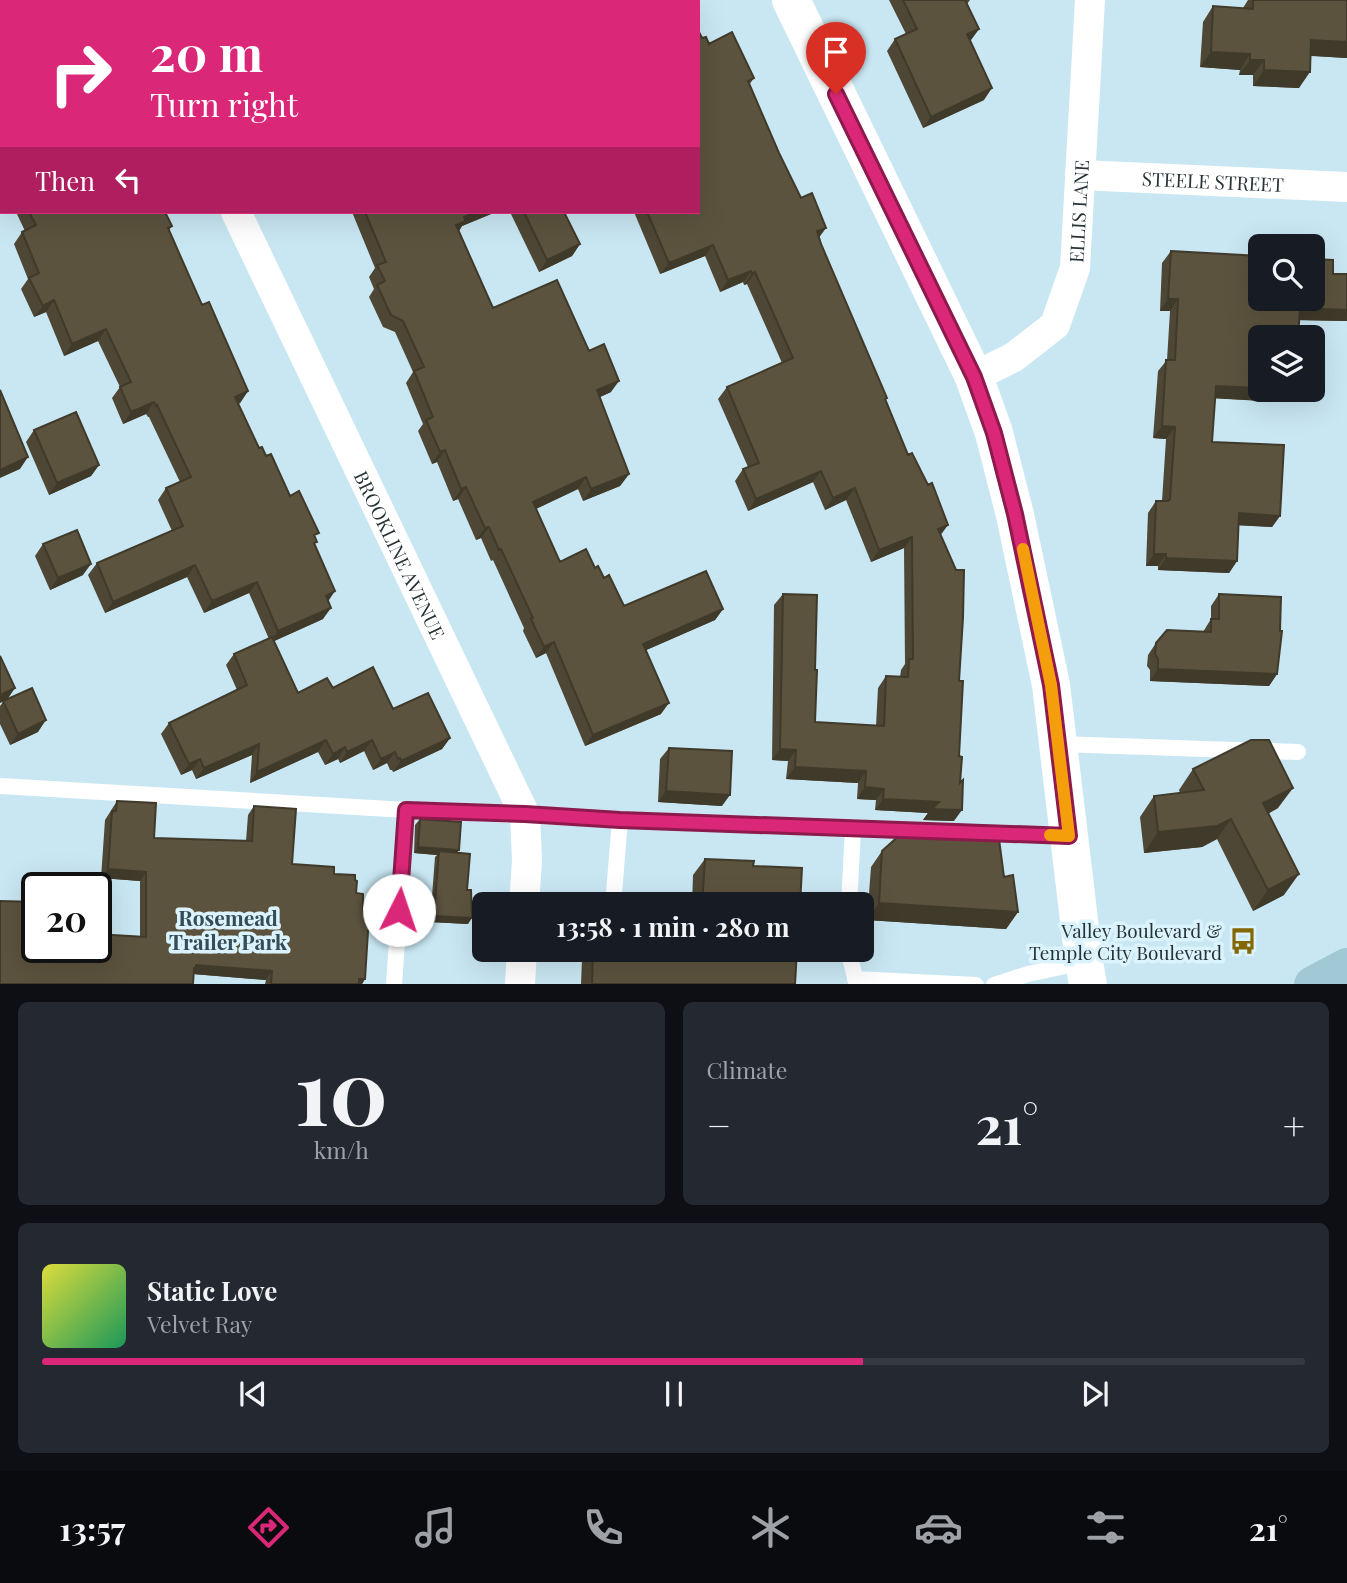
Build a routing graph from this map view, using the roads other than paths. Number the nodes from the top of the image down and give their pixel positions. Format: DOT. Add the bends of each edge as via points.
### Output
graph roads {
  1 [pos="791,0"];
  2 [pos="1090,0"];
  3 [pos="1080,175"];
  4 [pos="1347,187"];
  5 [pos="237,214"];
  6 [pos="974,377"];
  7 [pos="1058,744"];
  8 [pos="1298,752"];
  9 [pos="0,786"];
  10 [pos="406,810"];
  11 [pos="525,814"];
  12 [pos="620,820"];
  13 [pos="853,828"];
  14 [pos="1069,836"];
  15 [pos="525,892"];
  16 [pos="614,892"];
  17 [pos="850,892"];
  18 [pos="521,962"];
  19 [pos="851,962"];
  20 [pos="1086,973"];
  21 [pos="856,982"];
  22 [pos="394,984"];
  23 [pos="520,984"];
  24 [pos="936,984"];
  25 [pos="997,984"];
  1 -- 6 [label="main road"];
  2 -- 3 [label="street, ELLIS LANE"];
  3 -- 4 [label="street, STEELE STREET"];
  3 -- 6 [label="street, ELLIS LANE" via="1075,268 1055,325 1014,357"];
  5 -- 11 [label="street, BROOKLINE AVENUE"];
  6 -- 7 [label="main road" via="1015,514 1051,685"];
  7 -- 8 [label="lane"];
  7 -- 14 [label="main road"];
  9 -- 10 [label="lane"];
  10 -- 11 [label="lane"];
  10 -- 22 [label="lane"];
  11 -- 12 [label="lane"];
  11 -- 15 [label="street, BROOKLINE AVENUE"];
  12 -- 13 [label="lane"];
  12 -- 16 [label="lane"];
  13 -- 14 [label="lane"];
  13 -- 17 [label="lane"];
  14 -- 20 [label="main road"];
  18 -- 23 [label="street"];
  19 -- 21 [label="lane"];
  20 -- 25 [label="lane" via="1028,974"];
  21 -- 24 [label="lane"];
}
